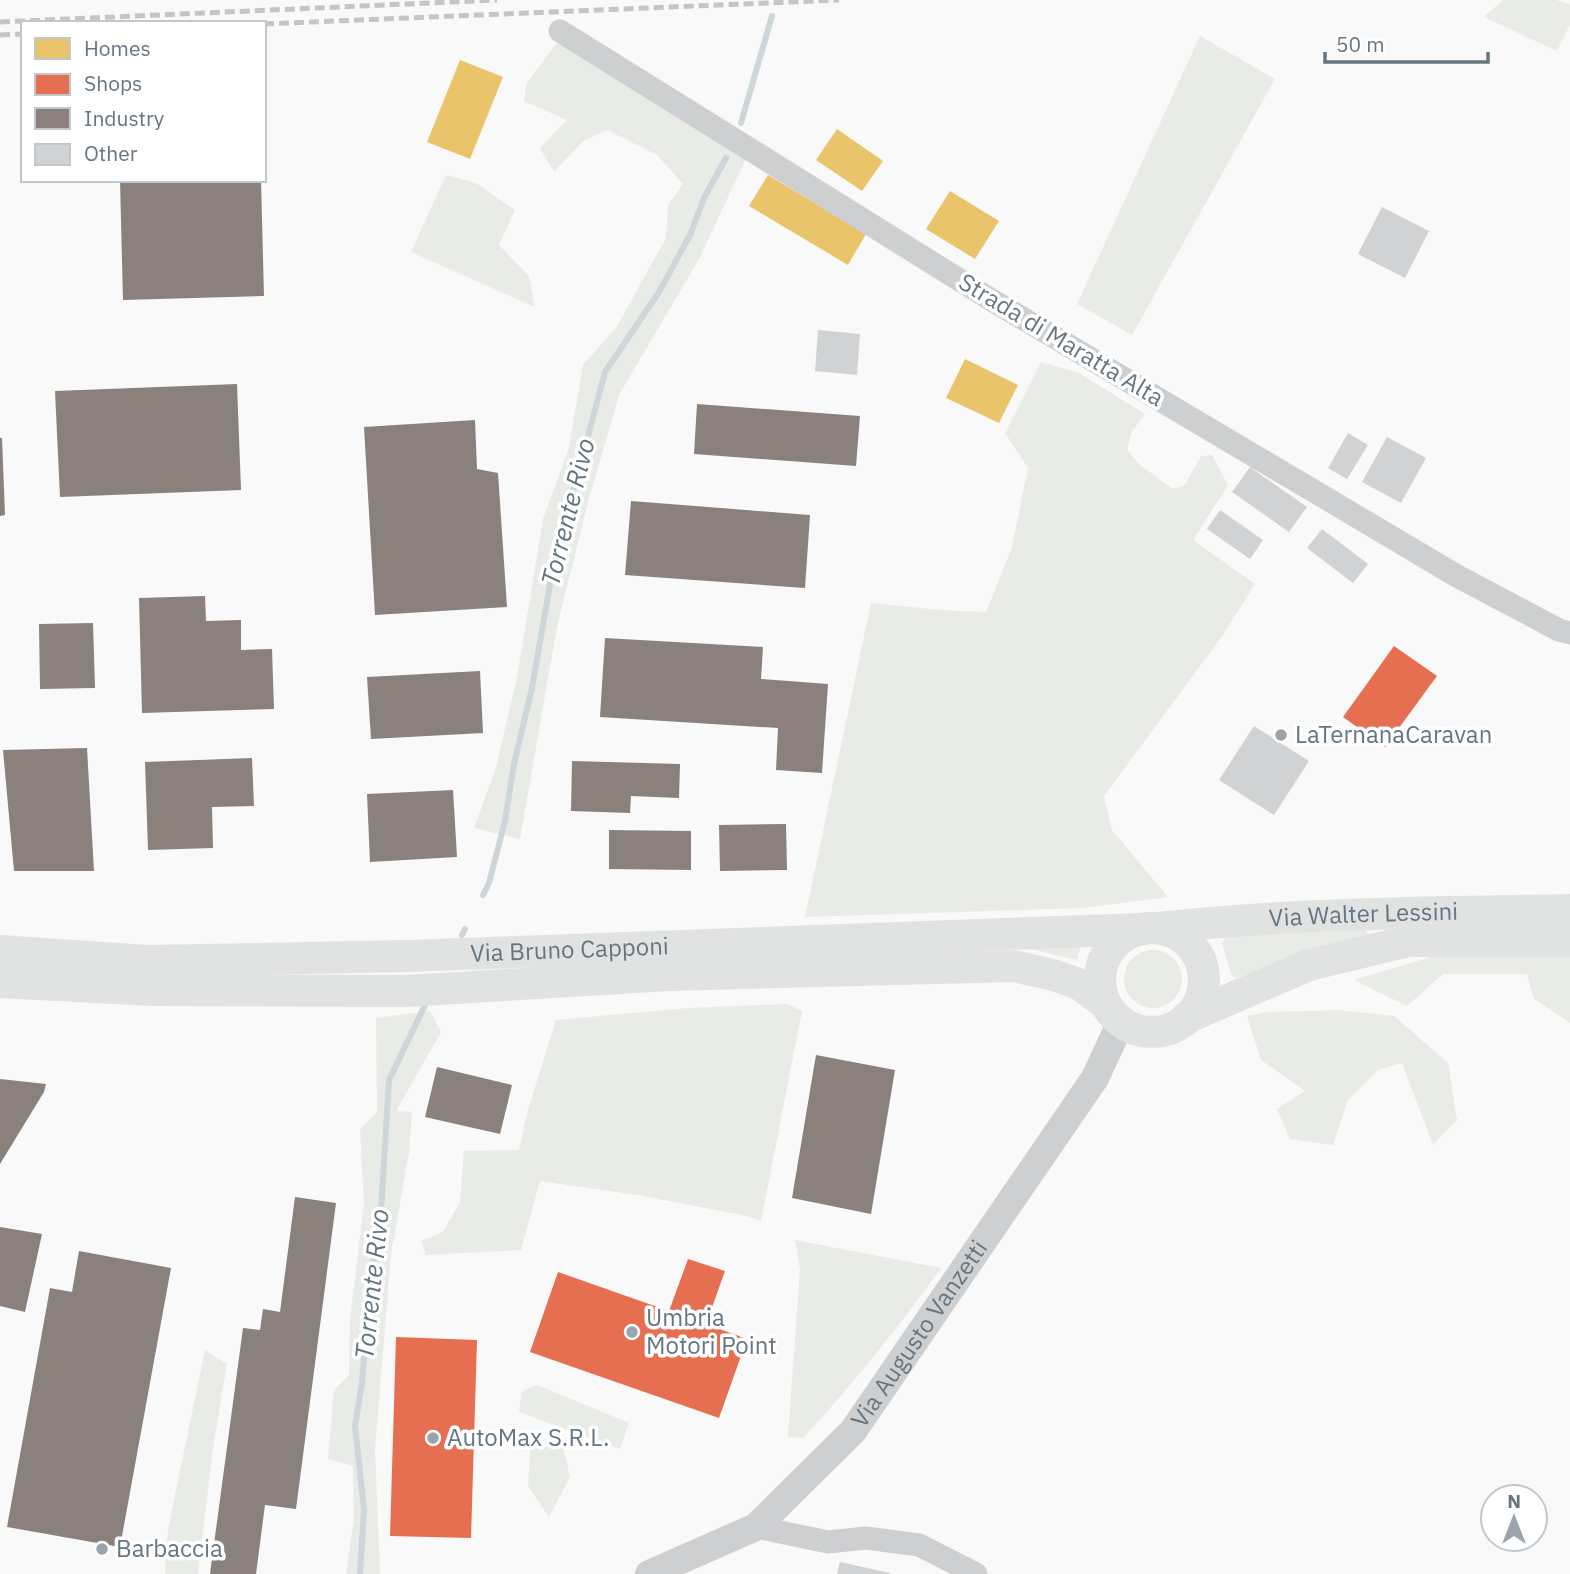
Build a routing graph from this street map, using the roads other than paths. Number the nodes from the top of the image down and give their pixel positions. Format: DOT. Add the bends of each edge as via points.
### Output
graph roads {
  1 [pos="560,31"];
  2 [pos="1570,633"];
  3 [pos="1570,910"];
  4 [pos="1150,928"];
  5 [pos="1570,941"];
  6 [pos="0,951"];
  7 [pos="0,982"];
  8 [pos="1113,1013"];
  9 [pos="1186,1018"];
  10 [pos="756,1527"];
  11 [pos="649,1574"];
  12 [pos="976,1574"];
  1 -- 2 [label="street, Strada di Maratta Alta" via="1026,320 1457,576"];
  3 -- 4 [label="main road, Via Walter Lessini" via="1423,912"];
  4 -- 6 [label="main road, Via Bruno Capponi" via="203,960"];
  4 -- 8 [label="main road" via="1120,939 1105,957 1100,989"];
  4 -- 9 [label="main road" via="1174,933 1198,956 1203,989"];
  5 -- 9 [label="main road, Via Walter Lessini" via="1409,941 1308,965"];
  7 -- 8 [label="main road, Via Bruno Capponi" via="152,990 406,990 669,975 1014,966 1079,984"];
  8 -- 9 [label="main road" via="1137,1030 1171,1028"];
  8 -- 10 [label="street, Via Augusto Vanzetti" via="1095,1078 853,1431"];
  10 -- 11 [label="street, Via Augusto Vanzetti"];
  10 -- 12 [label="street" via="828,1542 866,1538 919,1545"];
}
